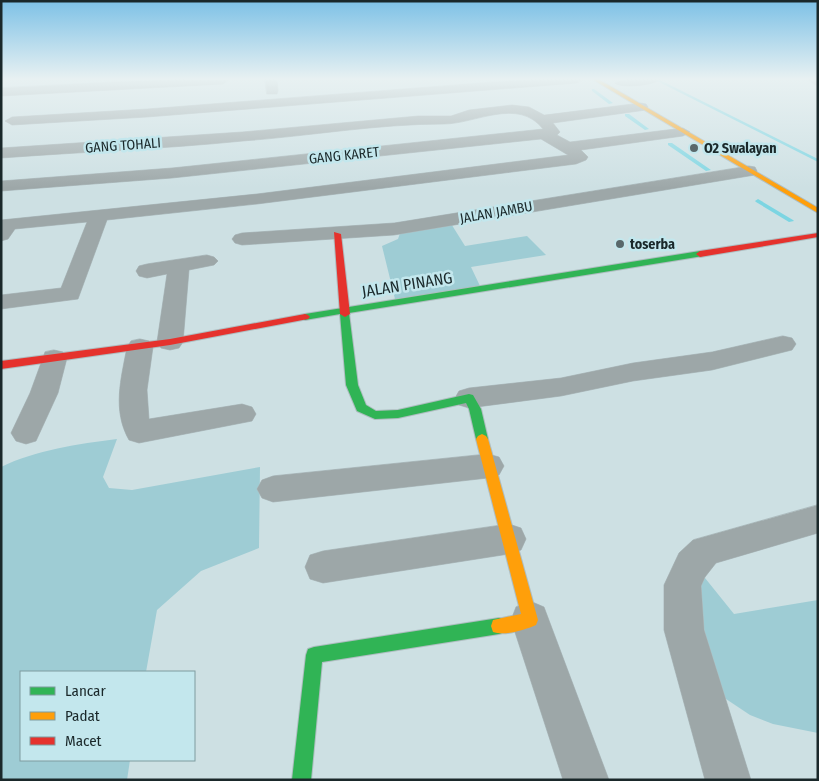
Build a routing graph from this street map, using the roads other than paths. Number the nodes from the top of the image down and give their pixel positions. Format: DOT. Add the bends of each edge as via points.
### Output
graph roads {
  1 [pos="38,115"];
  2 [pos="309,115"];
  3 [pos="465,115"];
  4 [pos="530,115"];
  5 [pos="597,115"];
  6 [pos="656,115"];
  7 [pos="676,115"];
  8 [pos="10,117"];
  9 [pos="542,126"];
  10 [pos="316,129"];
  11 [pos="684,132"];
  12 [pos="1,135"];
  13 [pos="568,147"];
  14 [pos="1,153"];
  15 [pos="328,157"];
  16 [pos="749,171"];
  17 [pos="1,186"];
  18 [pos="818,198"];
  19 [pos="818,212"];
  20 [pos="100,214"];
  21 [pos="338,234"];
  22 [pos="1,235"];
  23 [pos="818,235"];
  24 [pos="242,239"];
  25 [pos="207,261"];
  26 [pos="179,266"];
  27 [pos="147,271"];
  28 [pos="1,302"];
  29 [pos="346,310"];
  30 [pos="170,342"];
  31 [pos="783,344"];
  32 [pos="140,347"];
  33 [pos="54,358"];
  34 [pos="1,365"];
  35 [pos="470,398"];
  36 [pos="242,414"];
  37 [pos="26,433"];
  38 [pos="488,466"];
  39 [pos="273,489"];
  40 [pos="818,519"];
  41 [pos="508,539"];
  42 [pos="323,567"];
  43 [pos="530,620"];
  44 [pos="301,780"];
  45 [pos="586,780"];
  46 [pos="728,780"];
  1 -- 8 [label="street"];
  2 -- 10 [label="street"];
  3 -- 10 [label="street, GANG TOHALI" via="452,120"];
  4 -- 9 [label="street, GANG TOHALI"];
  5 -- 9 [label="street"];
  6 -- 11 [label="street"];
  7 -- 18 [label="street"];
  8 -- 12 [label="street"];
  9 -- 13 [label="street"];
  9 -- 15 [label="street, GANG KARET"];
  10 -- 14 [label="street, GANG TOHALI"];
  10 -- 15 [label="street"];
  11 -- 13 [label="street"];
  11 -- 16 [label="street"];
  13 -- 20 [label="street" via="580,157 450,177"];
  15 -- 17 [label="street, GANG KARET"];
  16 -- 19 [label="street"];
  16 -- 21 [label="street, JALAN JAMBU" via="394,229"];
  20 -- 22 [label="street" via="8,224"];
  20 -- 28 [label="street" via="70,294"];
  21 -- 24 [label="street, JALAN JAMBU"];
  21 -- 29 [label="street"];
  23 -- 29 [label="street, JALAN PINANG"];
  25 -- 26 [label="street"];
  26 -- 27 [label="street"];
  26 -- 30 [label="street"];
  29 -- 30 [label="street, JALAN PINANG"];
  29 -- 35 [label="street" via="352,385 362,408 375,415 398,414"];
  30 -- 32 [label="street, JALAN PINANG"];
  31 -- 35 [label="street" via="561,387"];
  32 -- 33 [label="street, JALAN PINANG"];
  32 -- 36 [label="street" via="132,402 134,423 139,432"];
  33 -- 34 [label="street, JALAN PINANG"];
  33 -- 37 [label="street" via="44,393"];
  35 -- 38 [label="street"];
  38 -- 39 [label="street"];
  38 -- 41 [label="street"];
  40 -- 46 [label="street" via="705,551 692,565 682,585 684,630"];
  41 -- 42 [label="street"];
  41 -- 43 [label="street"];
  43 -- 44 [label="street" via="450,636 314,655"];
  43 -- 45 [label="street"];
}
